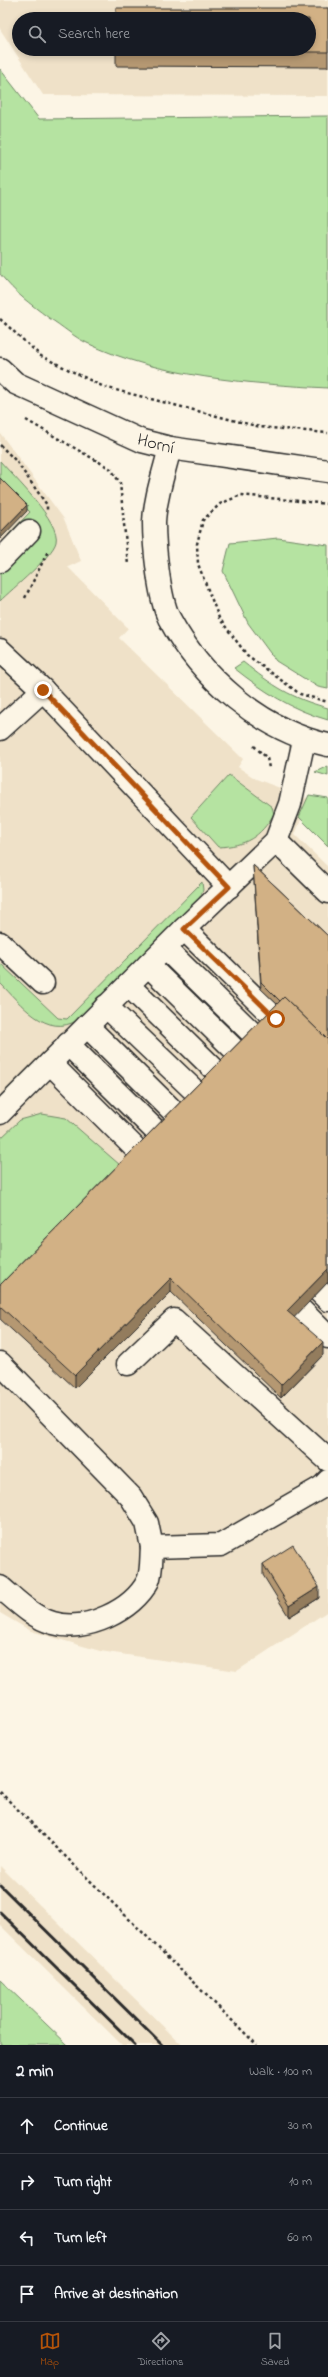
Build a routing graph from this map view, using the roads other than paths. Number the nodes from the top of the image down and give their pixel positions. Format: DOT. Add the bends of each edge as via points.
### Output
graph roads {
  1 [pos="0,369"];
  2 [pos="170,448"];
  3 [pos="328,471"];
  4 [pos="29,531"];
  5 [pos="0,561"];
  6 [pos="0,650"];
  7 [pos="43,690"];
  8 [pos="0,729"];
  9 [pos="304,740"];
  10 [pos="328,745"];
  11 [pos="276,841"];
  12 [pos="229,887"];
  13 [pos="328,892"];
  14 [pos="184,929"];
  15 [pos="0,943"];
  16 [pos="165,948"];
  17 [pos="148,965"];
  18 [pos="43,983"];
  19 [pos="128,984"];
  20 [pos="106,1006"];
  21 [pos="276,1019"];
  22 [pos="87,1026"];
  23 [pos="257,1038"];
  24 [pos="68,1044"];
  25 [pos="240,1055"];
  26 [pos="50,1063"];
  27 [pos="220,1075"];
  28 [pos="200,1096"];
  29 [pos="0,1113"];
  30 [pos="179,1117"];
  31 [pos="161,1136"];
  32 [pos="142,1155"];
  33 [pos="301,1310"];
  34 [pos="328,1337"];
  35 [pos="0,1363"];
  36 [pos="128,1364"];
  37 [pos="328,1460"];
  38 [pos="328,1481"];
  39 [pos="152,1547"];
  40 [pos="0,1587"];
  1 -- 2 [label="main road, Horní" via="15,383 142,441"];
  2 -- 3 [label="main road, Horní"];
  2 -- 9 [label="main road" via="154,522 156,565 168,617 196,657 230,694 271,723"];
  4 -- 5 [label="main road"];
  6 -- 7 [label="main road"];
  7 -- 8 [label="main road"];
  7 -- 12 [label="main road"];
  9 -- 10 [label="main road"];
  9 -- 11 [label="main road" via="290,804"];
  11 -- 12 [label="main road"];
  11 -- 13 [label="main road"];
  12 -- 14 [label="main road"];
  14 -- 16 [label="main road"];
  14 -- 21 [label="main road"];
  15 -- 18 [label="main road"];
  16 -- 17 [label="main road"];
  16 -- 23 [label="main road"];
  17 -- 19 [label="main road"];
  17 -- 25 [label="main road"];
  19 -- 20 [label="main road"];
  19 -- 27 [label="main road"];
  20 -- 22 [label="main road"];
  20 -- 28 [label="main road"];
  22 -- 24 [label="main road"];
  22 -- 30 [label="main road"];
  24 -- 26 [label="main road"];
  24 -- 31 [label="main road"];
  26 -- 29 [label="main road"];
  26 -- 32 [label="main road"];
  33 -- 34 [label="main road"];
  35 -- 39 [label="main road" via="131,1497 147,1523"];
  36 -- 37 [label="main road" via="174,1320"];
  38 -- 39 [label="main road" via="322,1487 221,1545"];
  39 -- 40 [label="main road" via="149,1579 135,1600 107,1617 83,1624 54,1623 33,1615"];
}
